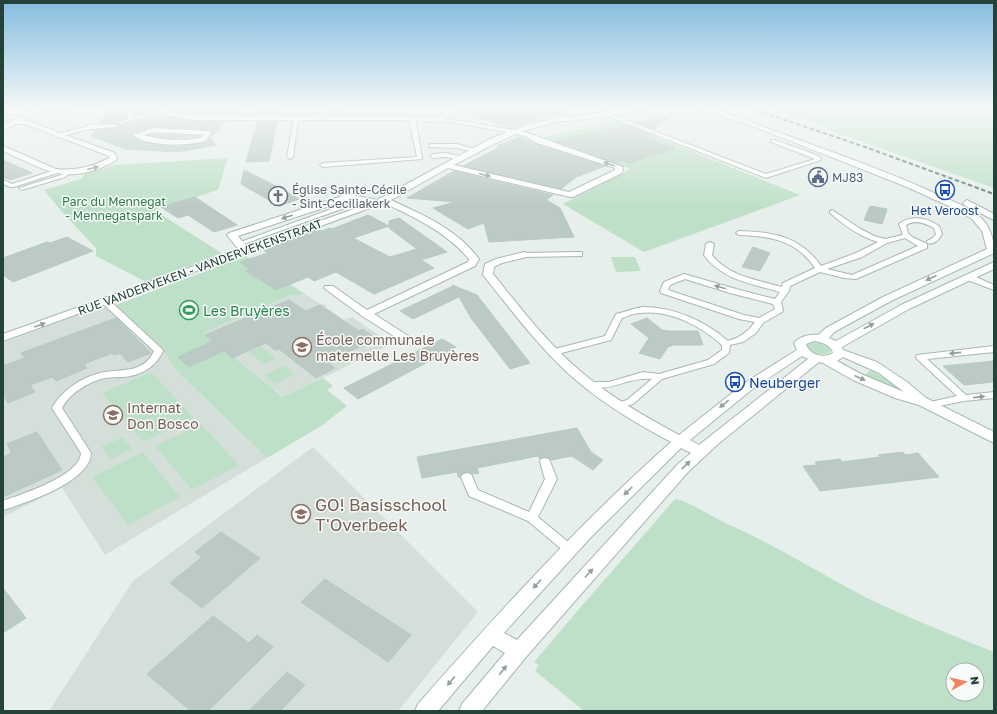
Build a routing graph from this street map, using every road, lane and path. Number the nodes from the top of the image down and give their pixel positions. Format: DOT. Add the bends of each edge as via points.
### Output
graph roads {
  1 [pos="74,141"];
  2 [pos="195,141"];
  3 [pos="292,141"];
  4 [pos="417,141"];
  5 [pos="491,141"];
  6 [pos="544,141"];
  7 [pos="677,141"];
  8 [pos="773,141"];
  9 [pos="796,141"];
  10 [pos="811,141"];
  11 [pos="158,142"];
  12 [pos="431,146"];
  13 [pos="3,148"];
  14 [pos="476,150"];
  15 [pos="433,156"];
  16 [pos="290,157"];
  17 [pos="461,158"];
  18 [pos="322,165"];
  19 [pos="447,166"];
  20 [pos="58,171"];
  21 [pos="68,172"];
  22 [pos="3,182"];
  23 [pos="22,188"];
  24 [pos="382,202"];
  25 [pos="832,212"];
  26 [pos="994,217"];
  27 [pos="739,233"];
  28 [pos="906,236"];
  29 [pos="885,241"];
  30 [pos="929,242"];
  31 [pos="710,244"];
  32 [pos="242,248"];
  33 [pos="993,250"];
  34 [pos="579,254"];
  35 [pos="524,255"];
  36 [pos="994,265"];
  37 [pos="819,269"];
  38 [pos="949,269"];
  39 [pos="968,277"];
  40 [pos="329,288"];
  41 [pos="994,288"];
  42 [pos="784,291"];
  43 [pos="105,301"];
  44 [pos="777,302"];
  45 [pos="366,314"];
  46 [pos="760,321"];
  47 [pos="3,338"];
  48 [pos="821,339"];
  49 [pos="412,343"];
  50 [pos="726,344"];
  51 [pos="837,349"];
  52 [pos="994,349"];
  53 [pos="554,352"];
  54 [pos="815,356"];
  55 [pos="659,377"];
  56 [pos="587,384"];
  57 [pos="994,395"];
  58 [pos="964,398"];
  59 [pos="926,404"];
  60 [pos="617,406"];
  61 [pos="994,438"];
  62 [pos="680,441"];
  63 [pos="700,452"];
  64 [pos="545,462"];
  65 [pos="467,477"];
  66 [pos="3,506"];
  67 [pos="532,518"];
  68 [pos="569,549"];
  69 [pos="490,635"];
  70 [pos="519,651"];
  71 [pos="425,711"];
  72 [pos="469,711"];
  21 -- 1 [label="street, one-way" via="89,170 114,157"];
  2 -- 11 [label="street"];
  3 -- 16 [label="lane"];
  4 -- 18 [label="lane" via="420,158"];
  5 -- 14 [label="street, RUE VANDERVEKEN - VANDERVEKENSTRAAT"];
  19 -- 6 [label="street, one-way" via="564,194 570,194 619,171 619,168"];
  7 -- 8 [label="lane" via="766,176 818,160 812,155"];
  9 -- 33 [label="street" via="938,197 975,217 986,230"];
  10 -- 26 [label="street" via="955,197"];
  12 -- 14 [label="lane" via="457,146"];
  13 -- 20 [label="street"];
  14 -- 17 [label="street, RUE VANDERVEKEN - VANDERVEKENSTRAAT"];
  15 -- 17 [label="lane"];
  17 -- 19 [label="street, RUE VANDERVEKEN - VANDERVEKENSTRAAT"];
  19 -- 24 [label="street, RUE VANDERVEKEN - VANDERVEKENSTRAAT"];
  20 -- 21 [label="street"];
  20 -- 22 [label="lane" via="12,186"];
  21 -- 23 [label="lane" via="63,176"];
  24 -- 32 [label="street, RUE VANDERVEKEN - VANDERVEKENSTRAAT"];
  24 -- 32 [label="street" via="348,197 232,235"];
  24 -- 45 [label="street" via="426,219 468,250 474,259 472,264"];
  25 -- 29 [label="lane" via="865,234"];
  27 -- 37 [label="lane" via="766,235 794,244 804,250"];
  28 -- 29 [label="lane"];
  28 -- 30 [label="lane" via="902,224 908,220 930,223 937,227 939,234 936,239"];
  28 -- 37 [label="lane" via="924,246 853,277 842,277"];
  29 -- 37 [label="lane" via="859,255"];
  31 -- 42 [label="lane" via="708,255 712,262 722,269"];
  32 -- 43 [label="street, RUE VANDERVEKEN - VANDERVEKENSTRAAT"];
  33 -- 38 [label="street"];
  34 -- 35 [label="lane"];
  35 -- 53 [label="street" via="489,266 488,274"];
  36 -- 39 [label="street"];
  37 -- 42 [label="lane" via="786,285"];
  38 -- 39 [label="street"];
  38 -- 48 [label="street, one-way" via="830,330"];
  39 -- 41 [label="lane"];
  51 -- 39 [label="street, one-way" via="905,307"];
  40 -- 45 [label="street"];
  42 -- 44 [label="lane"];
  47 -- 43 [label="street, RUE VANDERVEKEN - VANDERVEKENSTRAAT, one-way"];
  43 -- 66 [label="lane" via="159,351 157,356 148,365 131,373 105,375 64,396 56,408 86,453 85,461 73,474 61,481"];
  44 -- 46 [label="lane" via="778,310"];
  44 -- 46 [label="lane, one-way" via="684,276 667,284 664,291"];
  45 -- 49 [label="street"];
  46 -- 50 [label="lane" via="753,331 740,340"];
  48 -- 51 [label="street"];
  48 -- 54 [label="street" via="803,340 800,343"];
  50 -- 53 [label="lane" via="706,328 683,317 645,310 619,316 608,338"];
  50 -- 55 [label="lane" via="726,351 711,362"];
  51 -- 54 [label="street" via="836,357"];
  51 -- 59 [label="street" via="874,366 907,386"];
  52 -- 58 [label="lane, one-way" via="920,357"];
  53 -- 56 [label="street"];
  54 -- 59 [label="street, one-way" via="858,377"];
  54 -- 62 [label="street, one-way" via="786,361 731,399"];
  54 -- 63 [label="street"];
  55 -- 56 [label="lane" via="644,375 606,386"];
  55 -- 60 [label="lane" via="630,402"];
  56 -- 60 [label="street"];
  58 -- 57 [label="lane, one-way"];
  58 -- 59 [label="lane"];
  59 -- 61 [label="street"];
  60 -- 62 [label="street"];
  62 -- 63 [label="street"];
  62 -- 68 [label="street, one-way"];
  70 -- 63 [label="street, one-way"];
  64 -- 67 [label="lane" via="551,479"];
  65 -- 67 [label="lane" via="473,492"];
  67 -- 68 [label="lane"];
  68 -- 69 [label="street, one-way"];
  69 -- 70 [label="street"];
  69 -- 71 [label="street, one-way"];
  72 -- 70 [label="street, one-way"];
}
